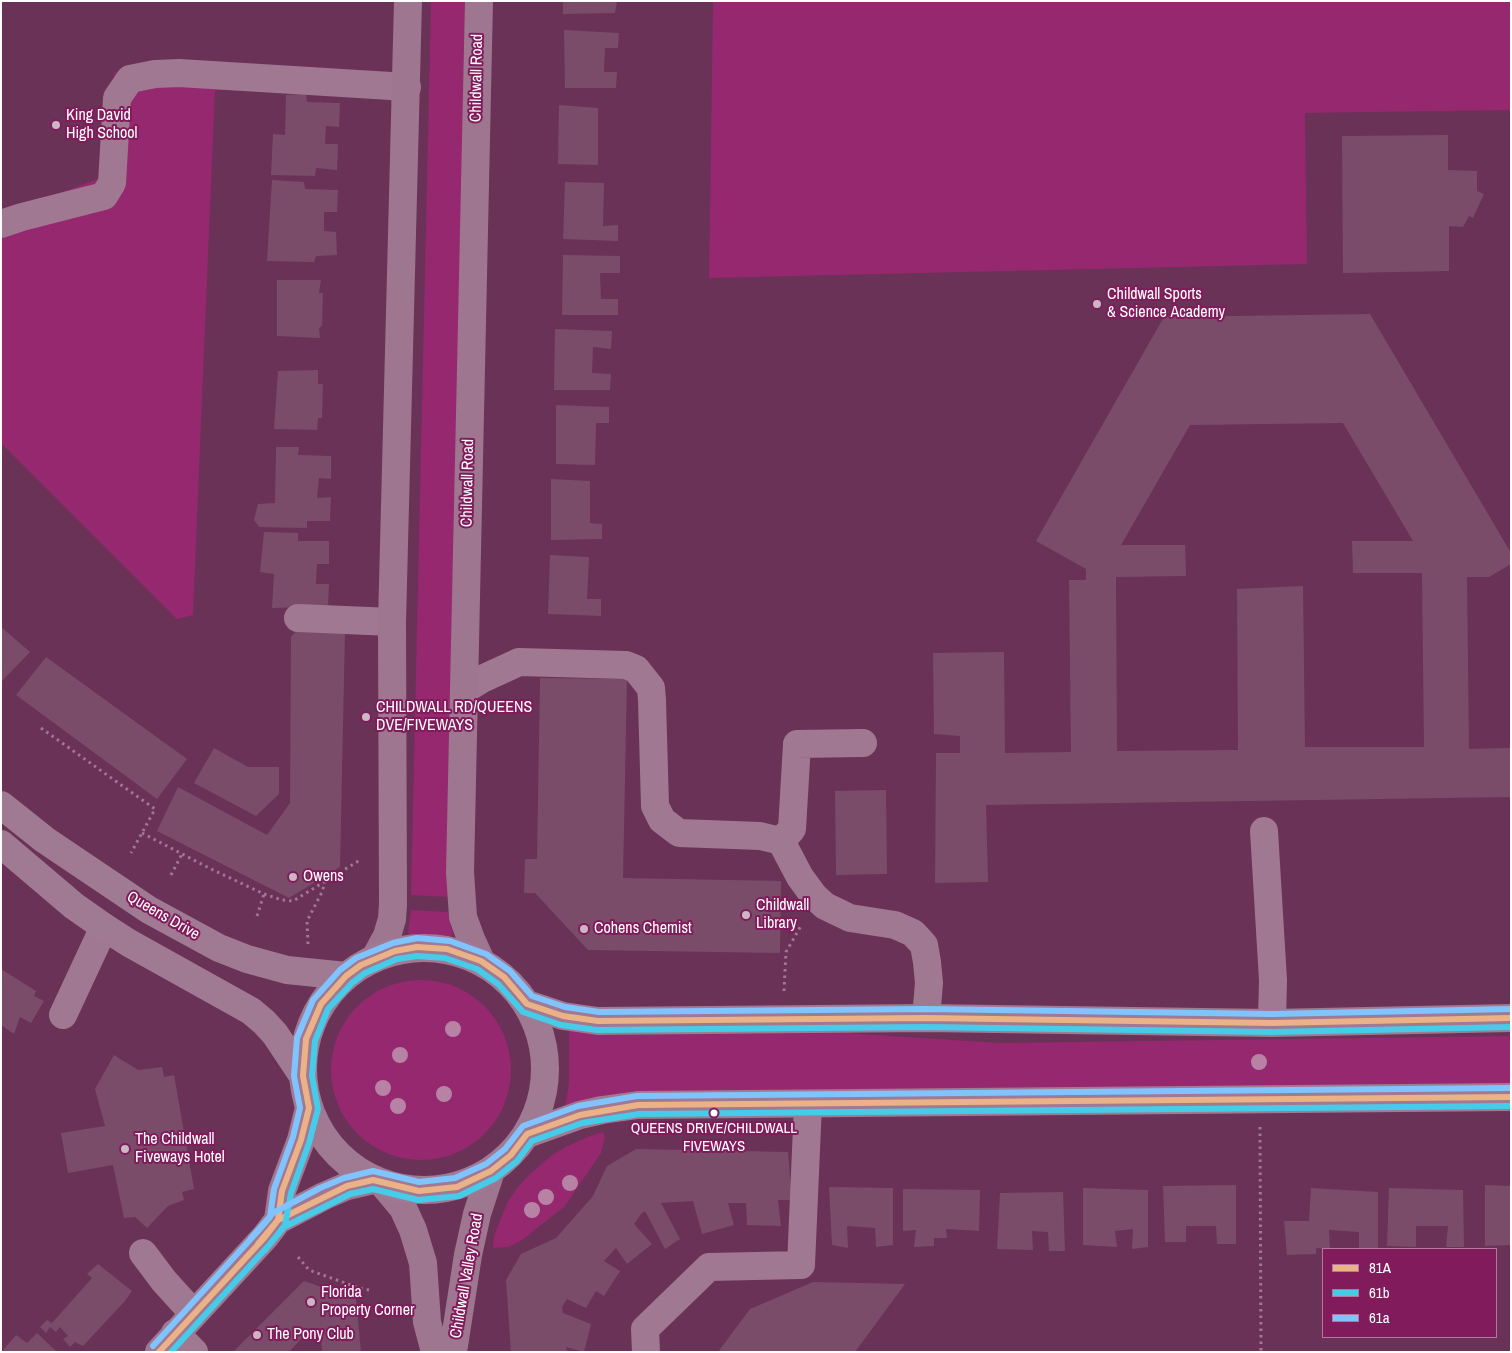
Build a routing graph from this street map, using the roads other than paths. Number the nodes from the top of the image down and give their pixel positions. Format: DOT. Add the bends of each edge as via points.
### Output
graph roads {
  1 [pos="408,1"];
  2 [pos="479,1"];
  3 [pos="407,87"];
  4 [pos="1,224"];
  5 [pos="298,618"];
  6 [pos="392,622"];
  7 [pos="464,690"];
  8 [pos="863,743"];
  9 [pos="1,805"];
  10 [pos="1264,831"];
  11 [pos="781,840"];
  12 [pos="1,844"];
  13 [pos="104,926"];
  14 [pos="375,958"];
  15 [pos="482,961"];
  16 [pos="346,976"];
  17 [pos="527,1004"];
  18 [pos="63,1015"];
  19 [pos="926,1018"];
  20 [pos="1511,1018"];
  21 [pos="1272,1023"];
  22 [pos="302,1076"];
  23 [pos="1511,1097"];
  24 [pos="808,1104"];
  25 [pos="309,1108"];
  26 [pos="527,1134"];
  27 [pos="491,1171"];
  28 [pos="377,1182"];
  29 [pos="278,1220"];
  30 [pos="143,1253"];
  31 [pos="176,1333"];
  32 [pos="194,1352"];
  33 [pos="435,1352"];
  34 [pos="453,1352"];
  35 [pos="646,1352"];
  1 -- 3 [label="main road"];
  2 -- 7 [label="main road, Childwall Road"];
  3 -- 4 [label="street" via="179,74 130,79 117,98 112,184 104,196"];
  3 -- 6 [label="main road"];
  5 -- 6 [label="street"];
  6 -- 14 [label="main road" via="392,919"];
  7 -- 11 [label="street" via="519,662 626,665 636,669 651,688 655,806 662,820 679,833 760,836"];
  7 -- 15 [label="main road, Childwall Road" via="460,872 463,917"];
  8 -- 11 [label="street" via="797,744 792,828"];
  9 -- 16 [label="highway, Queens Drive" via="45,840 149,910 219,948 287,970"];
  10 -- 21 [label="street" via="1273,980"];
  11 -- 19 [label="street" via="800,877 825,906 850,918 895,924 913,933 924,945 929,983"];
  12 -- 13 [label="highway" via="74,906"];
  13 -- 18 [label="street"];
  13 -- 22 [label="highway" via="251,1012 275,1034"];
  14 -- 15 [label="highway" via="417,947 446,949"];
  14 -- 16 [label="highway"];
  15 -- 17 [label="highway" via="504,977"];
  16 -- 22 [label="highway" via="321,1004 306,1039"];
  17 -- 19 [label="highway" via="563,1016 598,1020"];
  17 -- 26 [label="highway" via="541,1035 546,1069 541,1103"];
  19 -- 21 [label="highway"];
  20 -- 21 [label="highway"];
  22 -- 25 [label="highway"];
  23 -- 24 [label="highway"];
  24 -- 26 [label="highway" via="638,1105 580,1115"];
  24 -- 35 [label="street" via="801,1266 709,1267 645,1329"];
  25 -- 28 [label="highway" via="324,1137 345,1162"];
  25 -- 29 [label="street" via="302,1140 282,1191"];
  26 -- 27 [label="highway" via="511,1155"];
  27 -- 28 [label="highway" via="456,1187 419,1191"];
  27 -- 34 [label="main road, Childwall Valley Road" via="468,1255"];
  28 -- 29 [label="street" via="347,1186"];
  28 -- 33 [label="main road, Childwall Valley Road" via="403,1208 413,1230 423,1263 427,1322"];
  29 -- 31 [label="street"];
  30 -- 31 [label="street" via="164,1281"];
  31 -- 32 [label="street"];
}
